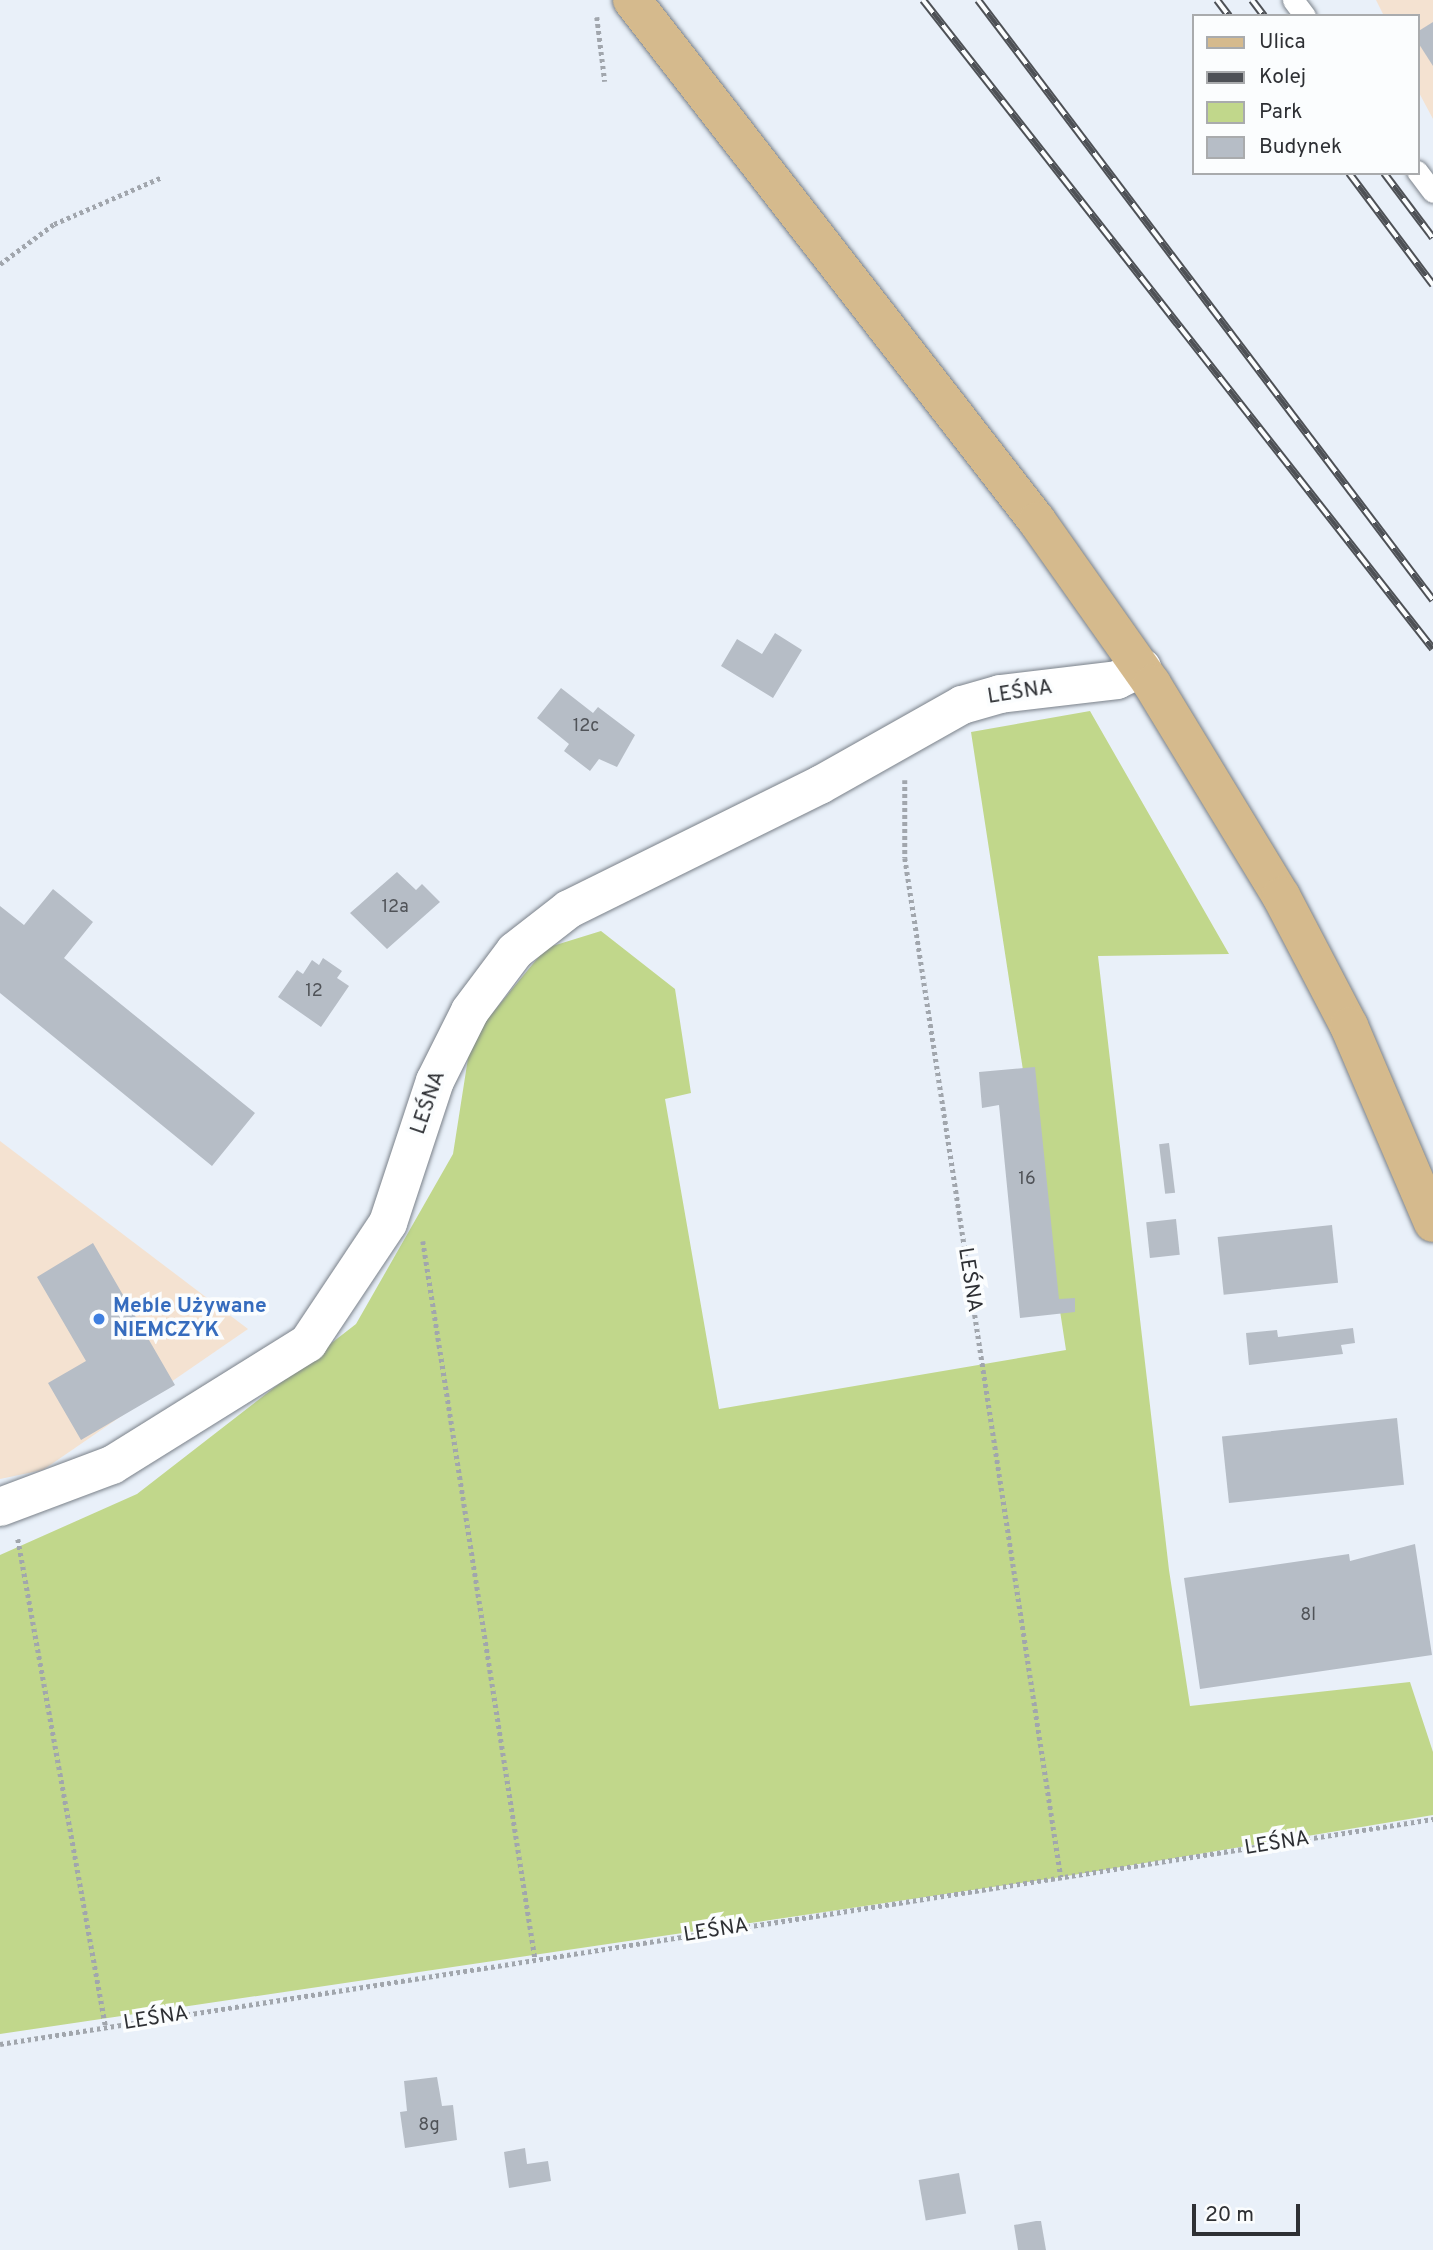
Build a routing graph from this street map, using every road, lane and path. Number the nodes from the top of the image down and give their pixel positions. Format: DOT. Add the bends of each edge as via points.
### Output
graph roads {
  1 [pos="632,0"];
  2 [pos="597,14"];
  3 [pos="605,82"];
  4 [pos="1419,174"];
  5 [pos="162,177"];
  6 [pos="1433,192"];
  7 [pos="0,264"];
  8 [pos="1142,668"];
  9 [pos="905,737"];
  10 [pos="1433,1223"];
  11 [pos="421,1229"];
  12 [pos="6,1505"];
  13 [pos="1433,1819"];
  14 [pos="1061,1877"];
  15 [pos="535,1958"];
  16 [pos="106,2027"];
  17 [pos="0,2044"];
  1 -- 8 [label="main road" via="1037,521"];
  2 -- 3 [label="path"];
  4 -- 6 [label="lane"];
  5 -- 7 [label="path" via="54,224"];
  8 -- 9 [label="street, LEŚNA" via="1118,680 990,697"];
  8 -- 10 [label="main road" via="1281,896 1349,1026"];
  9 -- 12 [label="street, LEŚNA" via="820,785 587,897 515,951 475,1003 446,1055 399,1196 379,1240 314,1336 270,1370 112,1465"];
  9 -- 14 [label="path, LEŚNA" via="905,858"];
  11 -- 15 [label="path"];
  12 -- 16 [label="path"];
  13 -- 14 [label="path, LEŚNA"];
  14 -- 15 [label="path, LEŚNA"];
  15 -- 16 [label="path, LEŚNA"];
  16 -- 17 [label="path, LEŚNA"];
}
